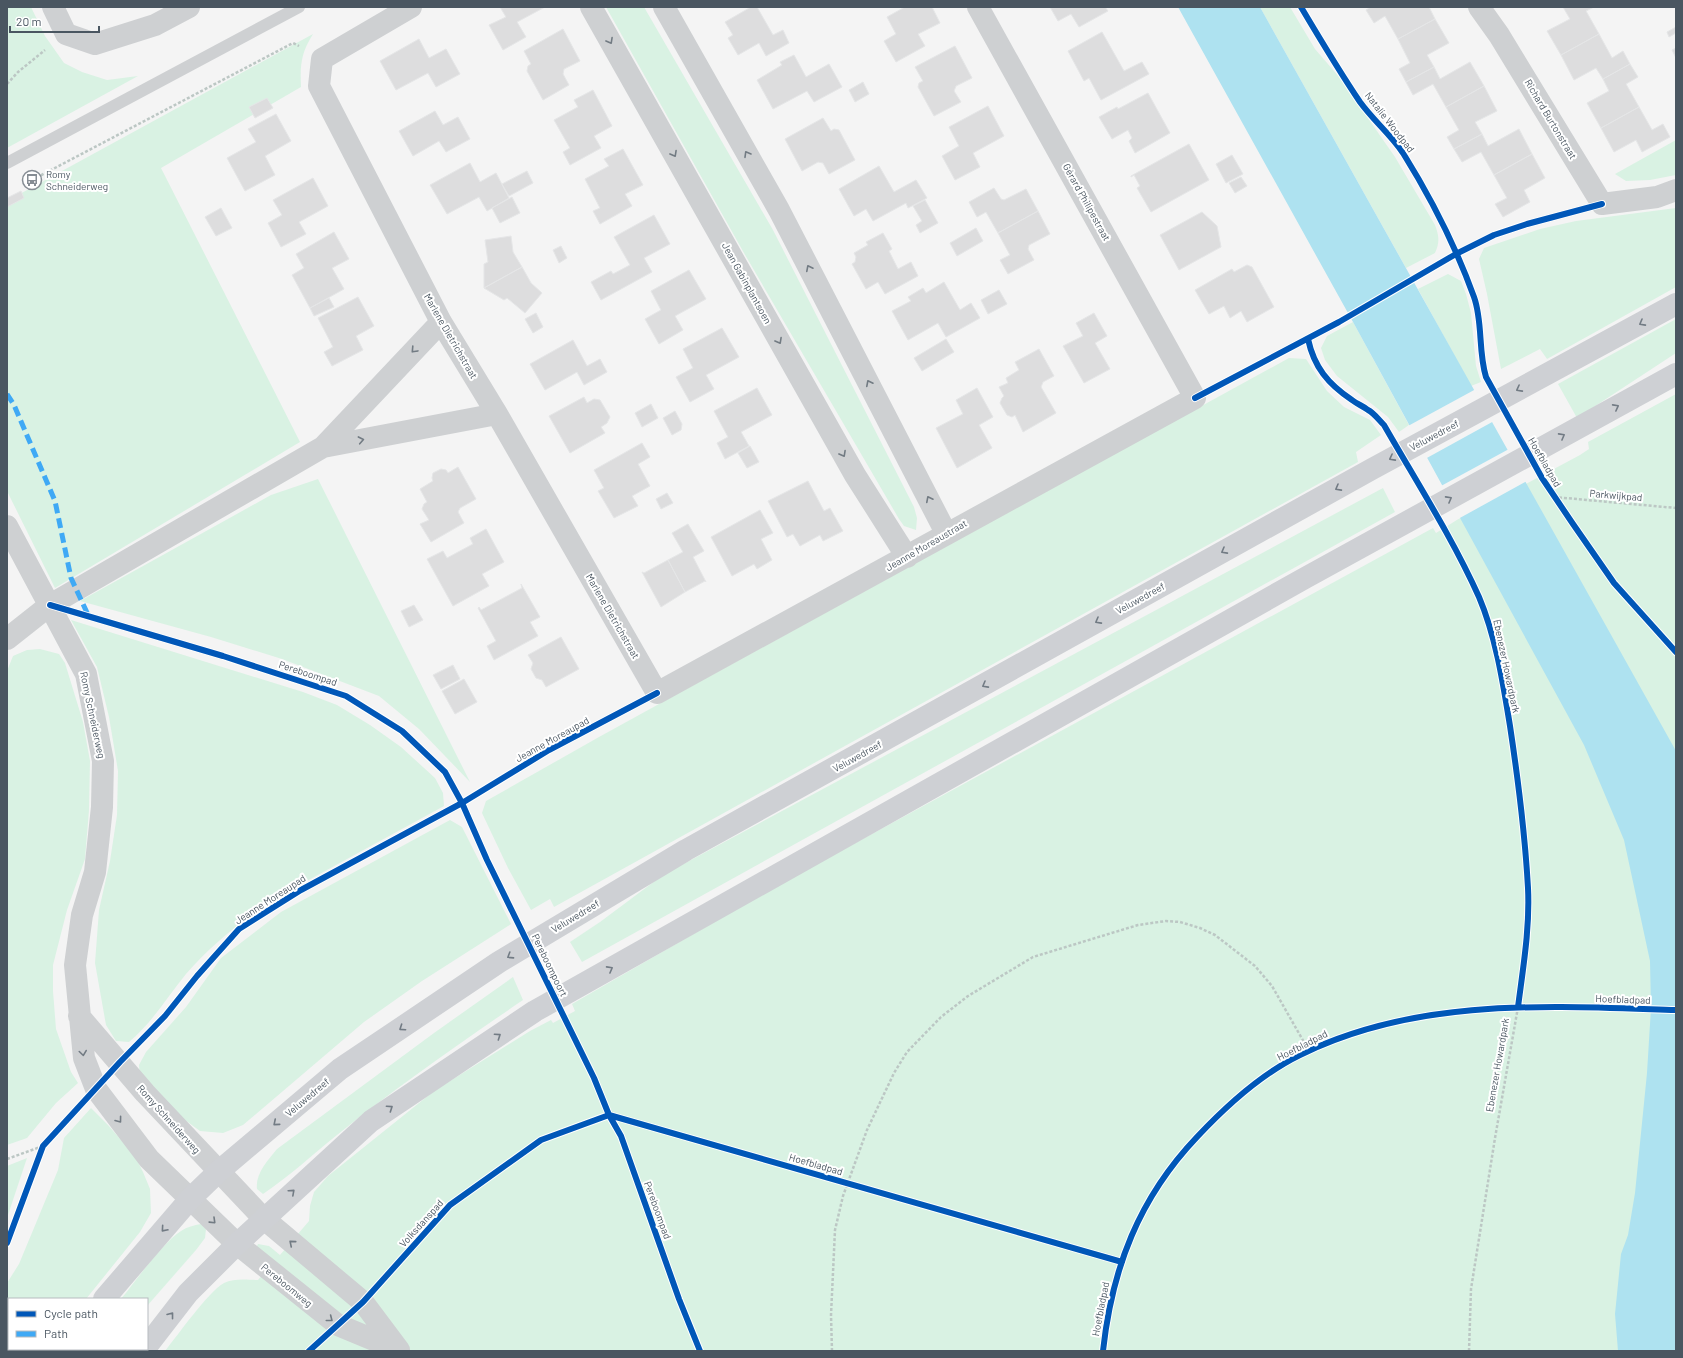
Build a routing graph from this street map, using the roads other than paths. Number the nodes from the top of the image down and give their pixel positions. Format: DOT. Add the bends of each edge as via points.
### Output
graph roads {
  1 [pos="53,7"];
  2 [pos="189,7"];
  3 [pos="299,7"];
  4 [pos="411,7"];
  5 [pos="591,7"];
  6 [pos="664,7"];
  7 [pos="978,7"];
  8 [pos="1479,7"];
  9 [pos="1490,7"];
  10 [pos="1500,35"];
  11 [pos="7,163"];
  12 [pos="1676,190"];
  13 [pos="1676,304"];
  14 [pos="441,322"];
  15 [pos="1676,374"];
  16 [pos="1195,398"];
  17 [pos="497,414"];
  18 [pos="323,447"];
  19 [pos="7,526"];
  20 [pos="946,533"];
  21 [pos="907,557"];
  22 [pos="50,605"];
  23 [pos="7,639"];
  24 [pos="657,693"];
  25 [pos="79,1016"];
  26 [pos="218,1172"];
  27 [pos="190,1199"];
  28 [pos="263,1218"];
  29 [pos="236,1244"];
  30 [pos="105,1298"];
  31 [pos="148,1345"];
  32 [pos="399,1350"];
  1 -- 2 [label="street" via="66,34 95,44 155,25"];
  3 -- 11 [label="lane"];
  4 -- 14 [label="street, Marlene Dietrichstraat" via="322,59 319,86"];
  5 -- 21 [label="street, Jean Gabinplantsoen, one-way" via="855,475"];
  20 -- 6 [label="street, one-way" via="779,210"];
  7 -- 16 [label="street, Gérard Philipestraat"];
  8 -- 10 [label="street, Richard Burtonstraat"];
  9 -- 10 [label="street, Richard Burtonstraat"];
  10 -- 12 [label="street, Richard Burtonstraat" via="1602,204 1657,197"];
  13 -- 26 [label="main road, Veluwedreef, one-way" via="1372,469 693,846 567,921 499,962 340,1069"];
  14 -- 17 [label="street, Marlene Dietrichstraat"];
  14 -- 18 [label="street, one-way"];
  28 -- 15 [label="main road, one-way" via="370,1121 535,1011"];
  16 -- 20 [label="street, Jeanne Moreaustraat"];
  18 -- 17 [label="street, one-way"];
  17 -- 24 [label="street, Marlene Dietrichstraat"];
  18 -- 22 [label="street"];
  19 -- 22 [label="street, Romy Schneiderweg"];
  20 -- 21 [label="street, Jeanne Moreaustraat"];
  21 -- 24 [label="street, Jeanne Moreaustraat"];
  22 -- 23 [label="street"];
  22 -- 25 [label="street, Romy Schneiderweg" via="86,674 103,761 102,807 95,872 82,915 75,965"];
  25 -- 26 [label="street, Romy Schneiderweg"];
  25 -- 27 [label="street, Romy Schneiderweg, one-way" via="84,1058 96,1089 149,1159"];
  26 -- 27 [label="main road, Veluwedreef"];
  26 -- 28 [label="street, Romy Schneiderweg"];
  27 -- 29 [label="street, Pereboomweg, one-way"];
  27 -- 30 [label="main road, Veluwedreef, one-way"];
  28 -- 29 [label="main road"];
  32 -- 28 [label="street, Pereboomweg, one-way" via="363,1302"];
  31 -- 29 [label="main road, one-way" via="188,1293"];
  29 -- 32 [label="street, Pereboomweg, one-way" via="338,1325"];
}
